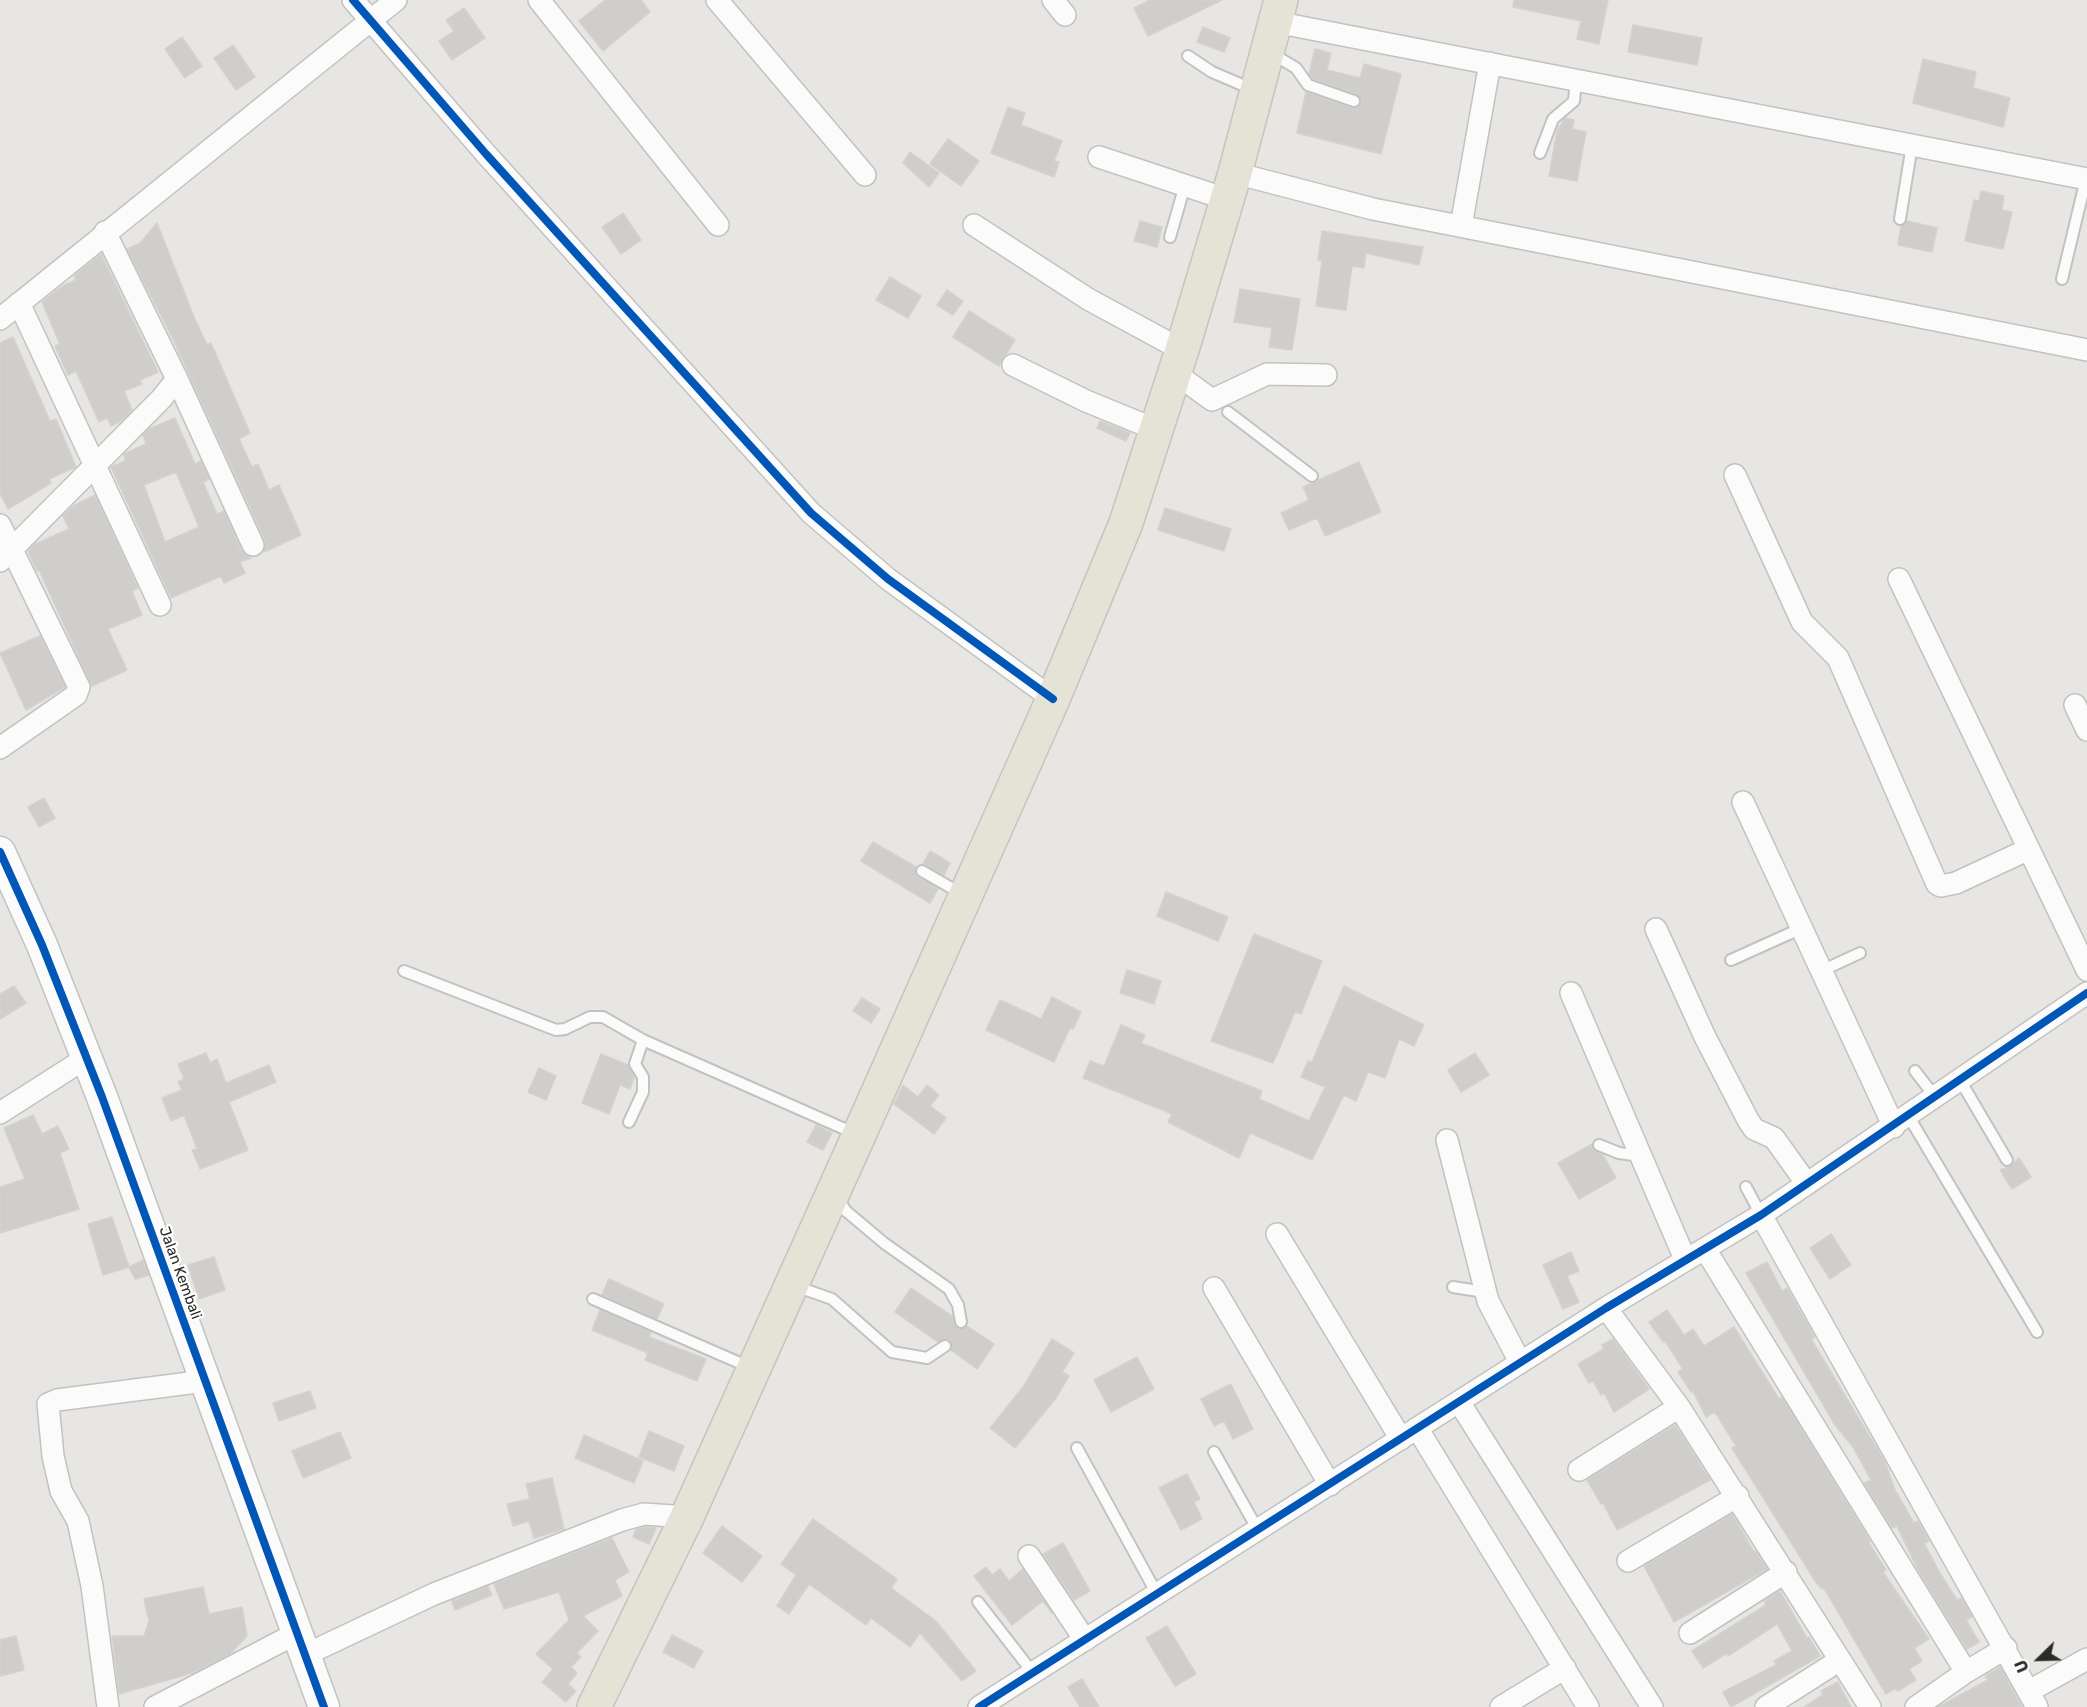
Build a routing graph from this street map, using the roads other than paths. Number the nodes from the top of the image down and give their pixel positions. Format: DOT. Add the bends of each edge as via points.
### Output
graph roads {
  1 [pos="354,0"];
  2 [pos="396,0"];
  3 [pos="539,0"];
  4 [pos="717,0"];
  5 [pos="372,20"];
  6 [pos="1275,24"];
  7 [pos="1188,56"];
  8 [pos="1490,63"];
  9 [pos="1576,79"];
  10 [pos="1257,92"];
  11 [pos="1354,101"];
  12 [pos="1912,145"];
  13 [pos="1540,153"];
  14 [pos="1099,157"];
  15 [pos="865,175"];
  16 [pos="2086,179"];
  17 [pos="1185,186"];
  18 [pos="1231,186"];
  19 [pos="1900,219"];
  20 [pos="717,225"];
  21 [pos="974,225"];
  22 [pos="1461,226"];
  23 [pos="105,232"];
  24 [pos="1170,237"];
  25 [pos="2062,279"];
  26 [pos="19,303"];
  27 [pos="0,319"];
  28 [pos="2087,350"];
  29 [pos="1179,362"];
  30 [pos="1013,364"];
  31 [pos="1326,375"];
  32 [pos="177,379"];
  33 [pos="1221,407"];
  34 [pos="1156,430"];
  35 [pos="96,465"];
  36 [pos="1735,475"];
  37 [pos="1312,476"];
  38 [pos="0,525"];
  39 [pos="253,545"];
  40 [pos="6,554"];
  41 [pos="1899,579"];
  42 [pos="160,605"];
  43 [pos="1053,699"];
  44 [pos="2075,705"];
  45 [pos="2087,730"];
  46 [pos="0,748"];
  47 [pos="1743,802"];
  48 [pos="2029,849"];
  49 [pos="0,852"];
  50 [pos="922,871"];
  51 [pos="965,896"];
  52 [pos="1802,928"];
  53 [pos="1656,929"];
  54 [pos="1860,953"];
  55 [pos="1731,960"];
  56 [pos="2087,970"];
  57 [pos="404,971"];
  58 [pos="1821,971"];
  59 [pos="1571,993"];
  60 [pos="2085,997"];
  61 [pos="643,1040"];
  62 [pos="86,1058"];
  63 [pos="1915,1071"];
  64 [pos="1960,1080"];
  65 [pos="1936,1098"];
  66 [pos="0,1113"];
  67 [pos="629,1122"];
  68 [pos="1901,1122"];
  69 [pos="860,1135"];
  70 [pos="1447,1140"];
  71 [pos="1599,1145"];
  72 [pos="1641,1156"];
  73 [pos="2007,1160"];
  74 [pos="1807,1185"];
  75 [pos="1746,1187"];
  76 [pos="833,1191"];
  77 [pos="1761,1215"];
  78 [pos="1277,1234"];
  79 [pos="1705,1249"];
  80 [pos="1685,1259"];
  81 [pos="790,1284"];
  82 [pos="1453,1287"];
  83 [pos="1214,1288"];
  84 [pos="1486,1292"];
  85 [pos="593,1299"];
  86 [pos="1605,1308"];
  87 [pos="961,1322"];
  88 [pos="2037,1332"];
  89 [pos="945,1346"];
  90 [pos="1520,1362"];
  91 [pos="752,1369"];
  92 [pos="206,1381"];
  93 [pos="1459,1402"];
  94 [pos="1679,1407"];
  95 [pos="1409,1433"];
  96 [pos="1077,1448"];
  97 [pos="1214,1452"];
  98 [pos="1579,1470"];
  99 [pos="1330,1485"];
  100 [pos="1738,1496"];
  101 [pos="687,1517"];
  102 [pos="1258,1530"];
  103 [pos="1029,1556"];
  104 [pos="1628,1561"];
  105 [pos="1786,1572"];
  106 [pos="1157,1594"];
  107 [pos="978,1602"];
  108 [pos="1690,1633"];
  109 [pos="1085,1640"];
  110 [pos="301,1644"];
  111 [pos="2006,1648"];
  112 [pos="2087,1659"];
  113 [pos="1840,1660"];
  114 [pos="1565,1668"];
  115 [pos="1966,1672"];
  116 [pos="1033,1673"];
  117 [pos="2033,1699"];
  118 [pos="1919,1706"];
  119 [pos="108,1707"];
  120 [pos="155,1707"];
  121 [pos="324,1707"];
  122 [pos="594,1707"];
  123 [pos="979,1707"];
  124 [pos="1501,1707"];
  125 [pos="1588,1707"];
  126 [pos="1652,1707"];
  127 [pos="1766,1707"];
  128 [pos="1870,1707"];
  1 -- 5 [label="street"];
  2 -- 5 [label="street"];
  3 -- 20 [label="street"];
  4 -- 15 [label="street"];
  5 -- 23 [label="street"];
  5 -- 43 [label="street" via="486,153 811,513 888,579"];
  6 -- 8 [label="street"];
  6 -- 10 [label="main road"];
  6 -- 11 [label="lane" via="1308,85"];
  7 -- 10 [label="lane" via="1212,72"];
  8 -- 9 [label="street"];
  8 -- 22 [label="street"];
  9 -- 12 [label="street"];
  9 -- 13 [label="lane" via="1574,100 1553,119"];
  10 -- 18 [label="main road"];
  12 -- 16 [label="street"];
  12 -- 19 [label="lane"];
  14 -- 17 [label="street"];
  16 -- 25 [label="lane"];
  17 -- 18 [label="street"];
  17 -- 24 [label="lane"];
  18 -- 22 [label="street"];
  18 -- 29 [label="main road"];
  21 -- 29 [label="street"];
  22 -- 28 [label="street"];
  23 -- 26 [label="street"];
  23 -- 32 [label="street"];
  26 -- 27 [label="street"];
  26 -- 35 [label="street"];
  29 -- 33 [label="street"];
  29 -- 34 [label="main road"];
  30 -- 34 [label="street"];
  31 -- 33 [label="street" via="1267,374"];
  32 -- 35 [label="street"];
  32 -- 39 [label="street"];
  33 -- 37 [label="lane"];
  34 -- 43 [label="main road" via="1126,523"];
  35 -- 40 [label="street"];
  35 -- 42 [label="street"];
  36 -- 48 [label="street" via="1802,622 1838,658 1937,884 1956,883"];
  38 -- 40 [label="street"];
  40 -- 46 [label="street" via="79,687 76,695"];
  41 -- 48 [label="street"];
  43 -- 51 [label="main road"];
  44 -- 45 [label="street"];
  47 -- 52 [label="street"];
  48 -- 56 [label="street"];
  49 -- 62 [label="street, Jalan Kembali"];
  50 -- 51 [label="lane"];
  51 -- 69 [label="main road"];
  52 -- 55 [label="lane"];
  52 -- 58 [label="street"];
  53 -- 74 [label="street" via="1748,1120 1754,1129 1774,1138"];
  54 -- 58 [label="lane"];
  57 -- 61 [label="lane" via="556,1030 590,1017 603,1017"];
  58 -- 68 [label="street"];
  59 -- 72 [label="street"];
  60 -- 64 [label="street"];
  61 -- 67 [label="lane" via="635,1064 643,1077 643,1092"];
  61 -- 69 [label="lane"];
  62 -- 66 [label="street"];
  62 -- 92 [label="street, Jalan Kembali"];
  63 -- 65 [label="lane"];
  64 -- 65 [label="street"];
  64 -- 73 [label="lane"];
  65 -- 68 [label="street"];
  68 -- 74 [label="street"];
  68 -- 88 [label="lane"];
  69 -- 76 [label="main road"];
  70 -- 84 [label="street"];
  71 -- 72 [label="lane" via="1619,1154"];
  72 -- 80 [label="street"];
  74 -- 77 [label="street"];
  75 -- 77 [label="lane"];
  76 -- 81 [label="main road"];
  76 -- 87 [label="lane" via="846,1211 949,1289"];
  77 -- 79 [label="street"];
  77 -- 111 [label="street"];
  78 -- 95 [label="street"];
  79 -- 80 [label="street"];
  79 -- 115 [label="street"];
  80 -- 86 [label="street"];
  81 -- 89 [label="lane" via="832,1299 892,1352 927,1358"];
  81 -- 91 [label="main road"];
  82 -- 84 [label="lane"];
  83 -- 99 [label="street"];
  84 -- 90 [label="street"];
  85 -- 91 [label="lane"];
  86 -- 90 [label="street"];
  86 -- 94 [label="street"];
  90 -- 93 [label="street"];
  91 -- 101 [label="main road"];
  92 -- 110 [label="street, Jalan Kembali"];
  92 -- 119 [label="street" via="48,1404 61,1491 78,1521 92,1586"];
  93 -- 95 [label="street"];
  93 -- 126 [label="street"];
  94 -- 98 [label="street"];
  94 -- 100 [label="street"];
  95 -- 99 [label="street"];
  95 -- 114 [label="street"];
  96 -- 106 [label="lane"];
  97 -- 102 [label="lane"];
  99 -- 102 [label="street"];
  100 -- 104 [label="street"];
  100 -- 105 [label="street"];
  101 -- 110 [label="street" via="644,1514 622,1520"];
  101 -- 122 [label="main road"];
  102 -- 106 [label="street"];
  103 -- 109 [label="street"];
  105 -- 108 [label="street"];
  105 -- 113 [label="street"];
  106 -- 109 [label="street"];
  107 -- 116 [label="lane"];
  109 -- 116 [label="street"];
  110 -- 120 [label="street"];
  110 -- 121 [label="street, Jalan Kembali"];
  111 -- 115 [label="street"];
  111 -- 117 [label="street"];
  112 -- 117 [label="street"];
  113 -- 127 [label="street"];
  113 -- 128 [label="street"];
  114 -- 124 [label="street"];
  114 -- 125 [label="street"];
  115 -- 118 [label="street"];
  116 -- 123 [label="street"];
}
